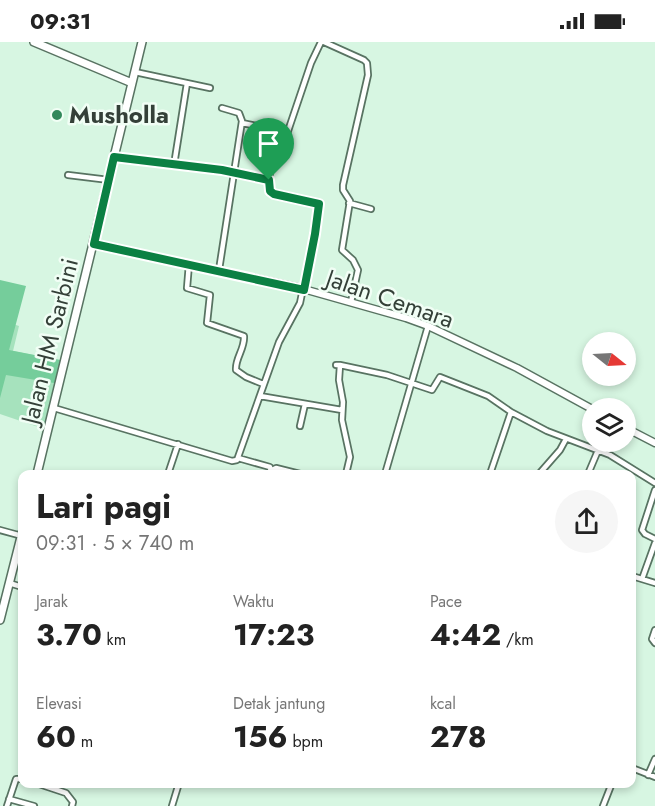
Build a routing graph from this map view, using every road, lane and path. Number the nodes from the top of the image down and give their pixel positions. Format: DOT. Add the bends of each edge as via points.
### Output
graph roads {
  1 [pos="34,42"];
  2 [pos="142,42"];
  3 [pos="322,42"];
  4 [pos="336,44"];
  5 [pos="135,72"];
  6 [pos="132,83"];
  7 [pos="187,83"];
  8 [pos="210,88"];
  9 [pos="222,108"];
  10 [pos="242,123"];
  11 [pos="262,127"];
  12 [pos="114,157"];
  13 [pos="174,165"];
  14 [pos="234,172"];
  15 [pos="68,175"];
  16 [pos="109,180"];
  17 [pos="269,180"];
  18 [pos="350,203"];
  19 [pos="371,209"];
  20 [pos="94,244"];
  21 [pos="189,264"];
  22 [pos="219,270"];
  23 [pos="304,290"];
  24 [pos="351,302"];
  25 [pos="428,326"];
  26 [pos="411,383"];
  27 [pos="263,384"];
  28 [pos="260,396"];
  29 [pos="305,404"];
  30 [pos="582,404"];
  31 [pos="54,408"];
  32 [pos="342,410"];
  33 [pos="511,412"];
  34 [pos="300,426"];
  35 [pos="636,433"];
  36 [pos="566,439"];
  37 [pos="655,443"];
  38 [pos="178,444"];
  39 [pos="582,445"];
  40 [pos="598,452"];
  41 [pos="600,452"];
  42 [pos="238,458"];
  43 [pos="39,470"];
  44 [pos="169,470"];
  45 [pos="271,470"];
  46 [pos="347,470"];
  47 [pos="386,470"];
  48 [pos="491,470"];
  49 [pos="542,470"];
  50 [pos="590,470"];
  51 [pos="635,470"];
  52 [pos="636,471"];
  53 [pos="655,483"];
  54 [pos="655,490"];
  55 [pos="0,530"];
  56 [pos="18,534"];
  57 [pos="655,541"];
  58 [pos="18,550"];
  59 [pos="636,577"];
  60 [pos="642,579"];
  61 [pos="9,583"];
  62 [pos="655,583"];
  63 [pos="18,586"];
  64 [pos="0,620"];
  65 [pos="655,630"];
  66 [pos="655,643"];
  67 [pos="655,759"];
  68 [pos="636,770"];
  69 [pos="648,775"];
  70 [pos="655,777"];
  71 [pos="18,779"];
  72 [pos="51,788"];
  73 [pos="177,788"];
  74 [pos="610,788"];
  75 [pos="9,799"];
  76 [pos="7,806"];
  77 [pos="34,806"];
  78 [pos="72,806"];
  79 [pos="172,806"];
  80 [pos="603,806"];
  1 -- 6 [label="main road"];
  2 -- 5 [label="main road, Jalan HM Sarbini"];
  3 -- 4 [label="street"];
  3 -- 17 [label="street" via="286,137 272,157"];
  4 -- 18 [label="street" via="364,60 368,69 343,185"];
  5 -- 6 [label="main road, Jalan HM Sarbini"];
  5 -- 7 [label="street"];
  6 -- 12 [label="main road, Jalan HM Sarbini"];
  7 -- 8 [label="street"];
  7 -- 13 [label="street"];
  9 -- 10 [label="street" via="240,114"];
  10 -- 11 [label="street"];
  10 -- 14 [label="street"];
  12 -- 13 [label="street"];
  12 -- 16 [label="main road, Jalan HM Sarbini"];
  13 -- 14 [label="street"];
  14 -- 17 [label="street"];
  14 -- 22 [label="street"];
  15 -- 16 [label="street"];
  16 -- 20 [label="main road, Jalan HM Sarbini"];
  17 -- 23 [label="street" via="274,194 320,204"];
  18 -- 19 [label="street"];
  18 -- 24 [label="street" via="342,247 358,270"];
  20 -- 21 [label="street, Jalan Cemara"];
  20 -- 31 [label="main road, Jalan HM Sarbini"];
  21 -- 22 [label="street, Jalan Cemara"];
  21 -- 27 [label="street" via="186,288 210,295 207,323 244,336 236,370"];
  22 -- 23 [label="street, Jalan Cemara"];
  23 -- 24 [label="street, Jalan Cemara"];
  23 -- 27 [label="street"];
  24 -- 25 [label="street, Jalan Cemara"];
  25 -- 26 [label="street"];
  25 -- 30 [label="street, Jalan Cemara"];
  26 -- 32 [label="street" via="338,365"];
  26 -- 33 [label="street" via="432,390 440,377 488,396"];
  26 -- 47 [label="street"];
  27 -- 28 [label="street"];
  28 -- 29 [label="street"];
  28 -- 42 [label="street"];
  29 -- 32 [label="street"];
  29 -- 34 [label="street"];
  31 -- 38 [label="street"];
  31 -- 43 [label="main road, Jalan HM Sarbini"];
  32 -- 46 [label="street" via="350,457"];
  33 -- 36 [label="street"];
  33 -- 48 [label="street"];
  35 -- 37 [label="street"];
  36 -- 39 [label="street"];
  36 -- 49 [label="street"];
  38 -- 42 [label="street" via="232,461"];
  38 -- 44 [label="street"];
  40 -- 50 [label="street"];
  41 -- 51 [label="street"];
  42 -- 45 [label="street"];
  52 -- 53 [label="street"];
  54 -- 57 [label="street" via="642,530"];
  55 -- 56 [label="street"];
  57 -- 60 [label="street"];
  58 -- 61 [label="main road"];
  59 -- 60 [label="street"];
  60 -- 62 [label="street"];
  61 -- 63 [label="street"];
  61 -- 64 [label="main road"];
  65 -- 66 [label="street"];
  67 -- 69 [label="street"];
  68 -- 69 [label="street"];
  69 -- 70 [label="street"];
  71 -- 75 [label="street"];
  72 -- 78 [label="street" via="66,793"];
  73 -- 79 [label="street"];
  74 -- 80 [label="street"];
  75 -- 76 [label="street"];
  75 -- 77 [label="street"];
}
